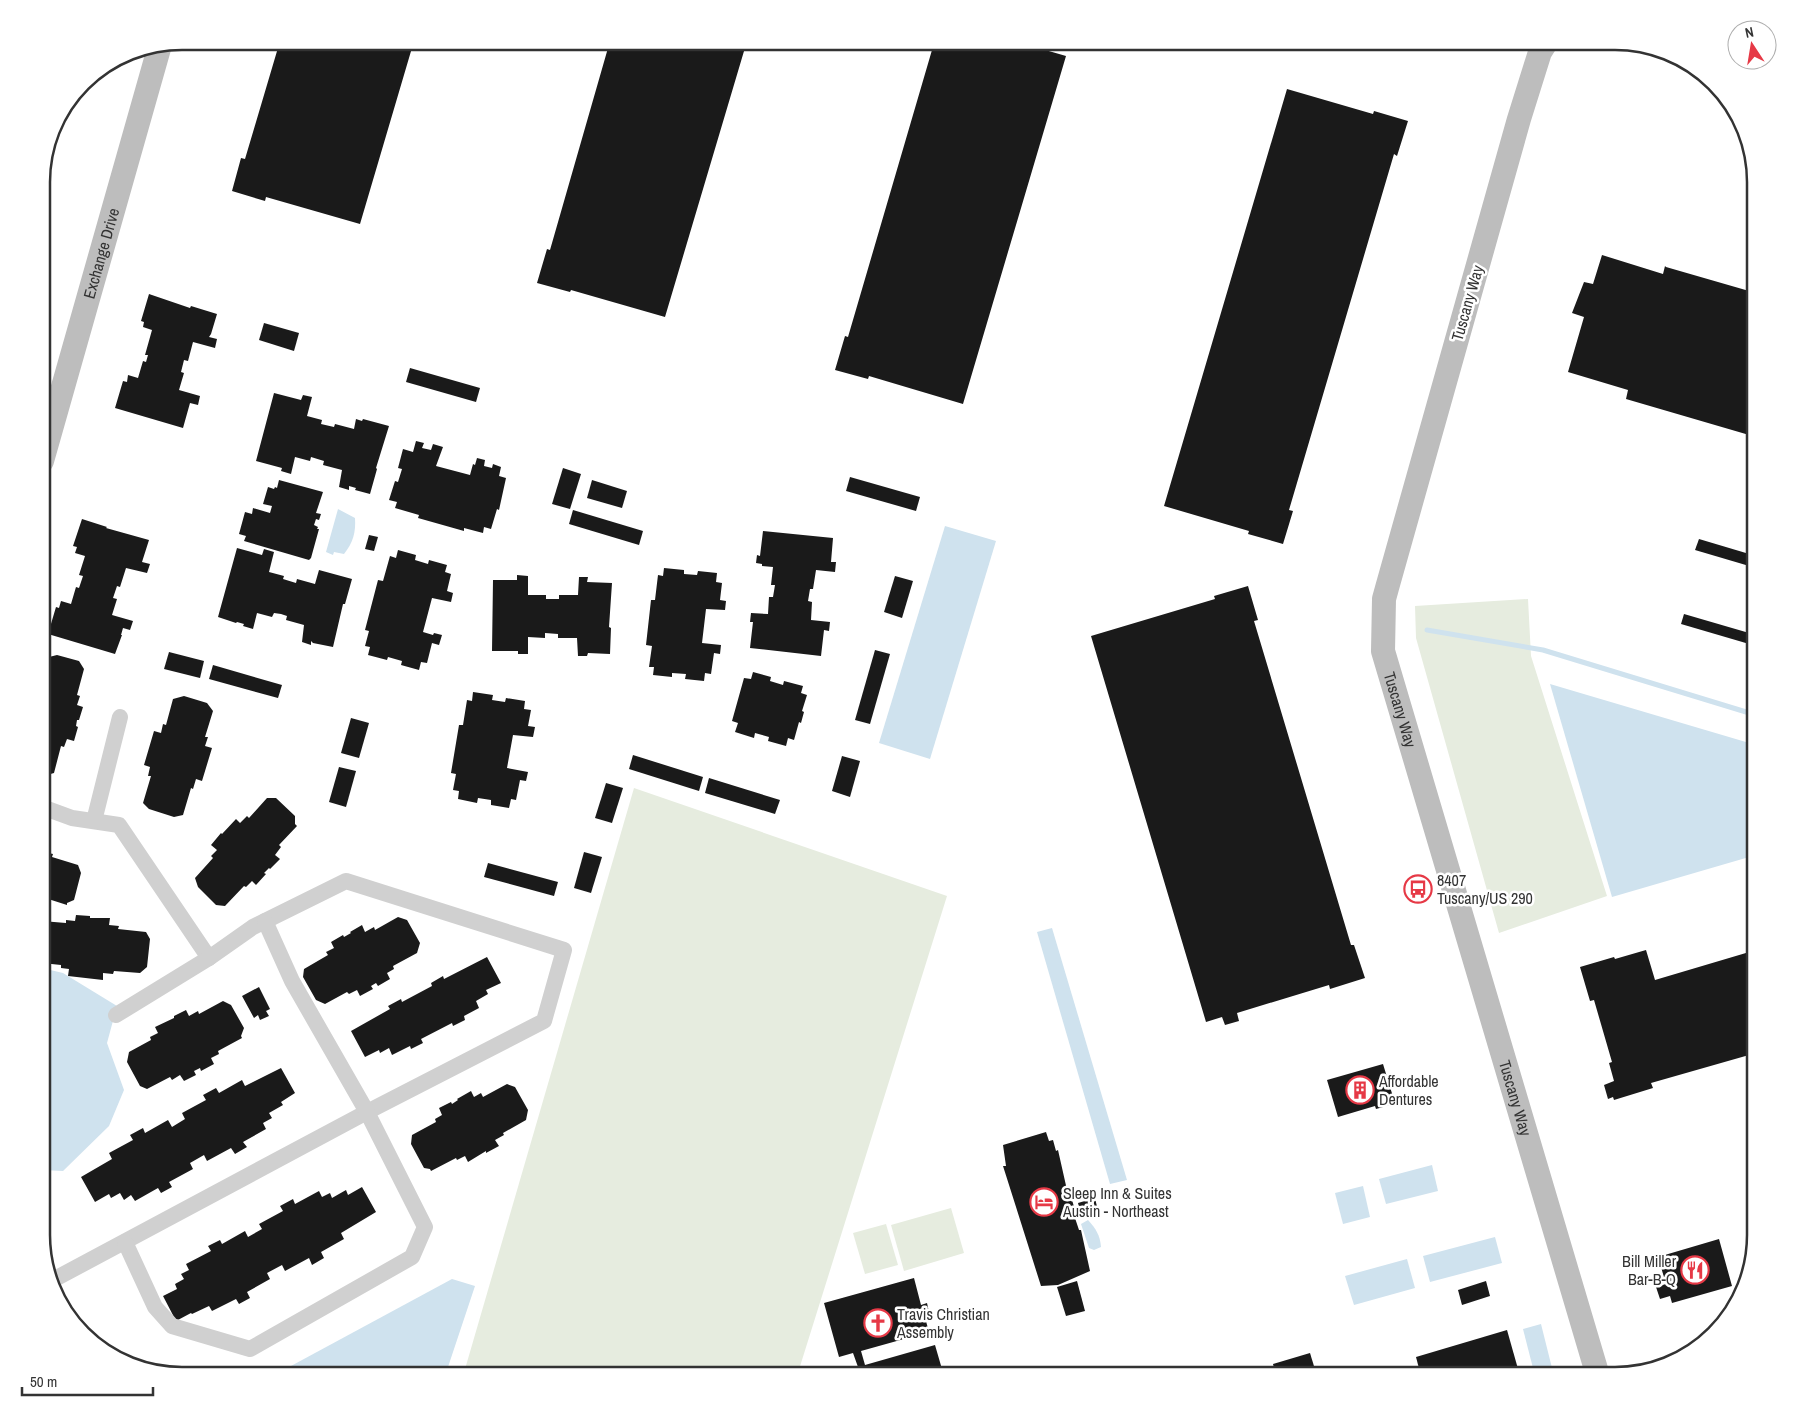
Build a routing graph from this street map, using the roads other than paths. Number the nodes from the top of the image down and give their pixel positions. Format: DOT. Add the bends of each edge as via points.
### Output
graph roads {
  1 [pos="1541,50"];
  2 [pos="158,53"];
  3 [pos="50,433"];
  4 [pos="120,718"];
  5 [pos="50,810"];
  6 [pos="94,821"];
  7 [pos="265,921"];
  8 [pos="208,958"];
  9 [pos="116,1015"];
  10 [pos="367,1112"];
  11 [pos="125,1242"];
  12 [pos="57,1278"];
  13 [pos="1595,1367"];
  1 -- 13 [label="street, Tuscany Way" via="1385,594 1384,651"];
  2 -- 3 [label="street, Exchange Drive"];
  4 -- 6 [label="street"];
  5 -- 6 [label="street"];
  6 -- 8 [label="street" via="119,824"];
  7 -- 8 [label="street"];
  7 -- 10 [label="street" via="292,980"];
  7 -- 10 [label="street" via="346,881 564,950 544,1021"];
  8 -- 9 [label="street"];
  10 -- 11 [label="street"];
  10 -- 11 [label="street" via="425,1227 412,1257 250,1349 172,1326 155,1307"];
  11 -- 12 [label="street"];
}
